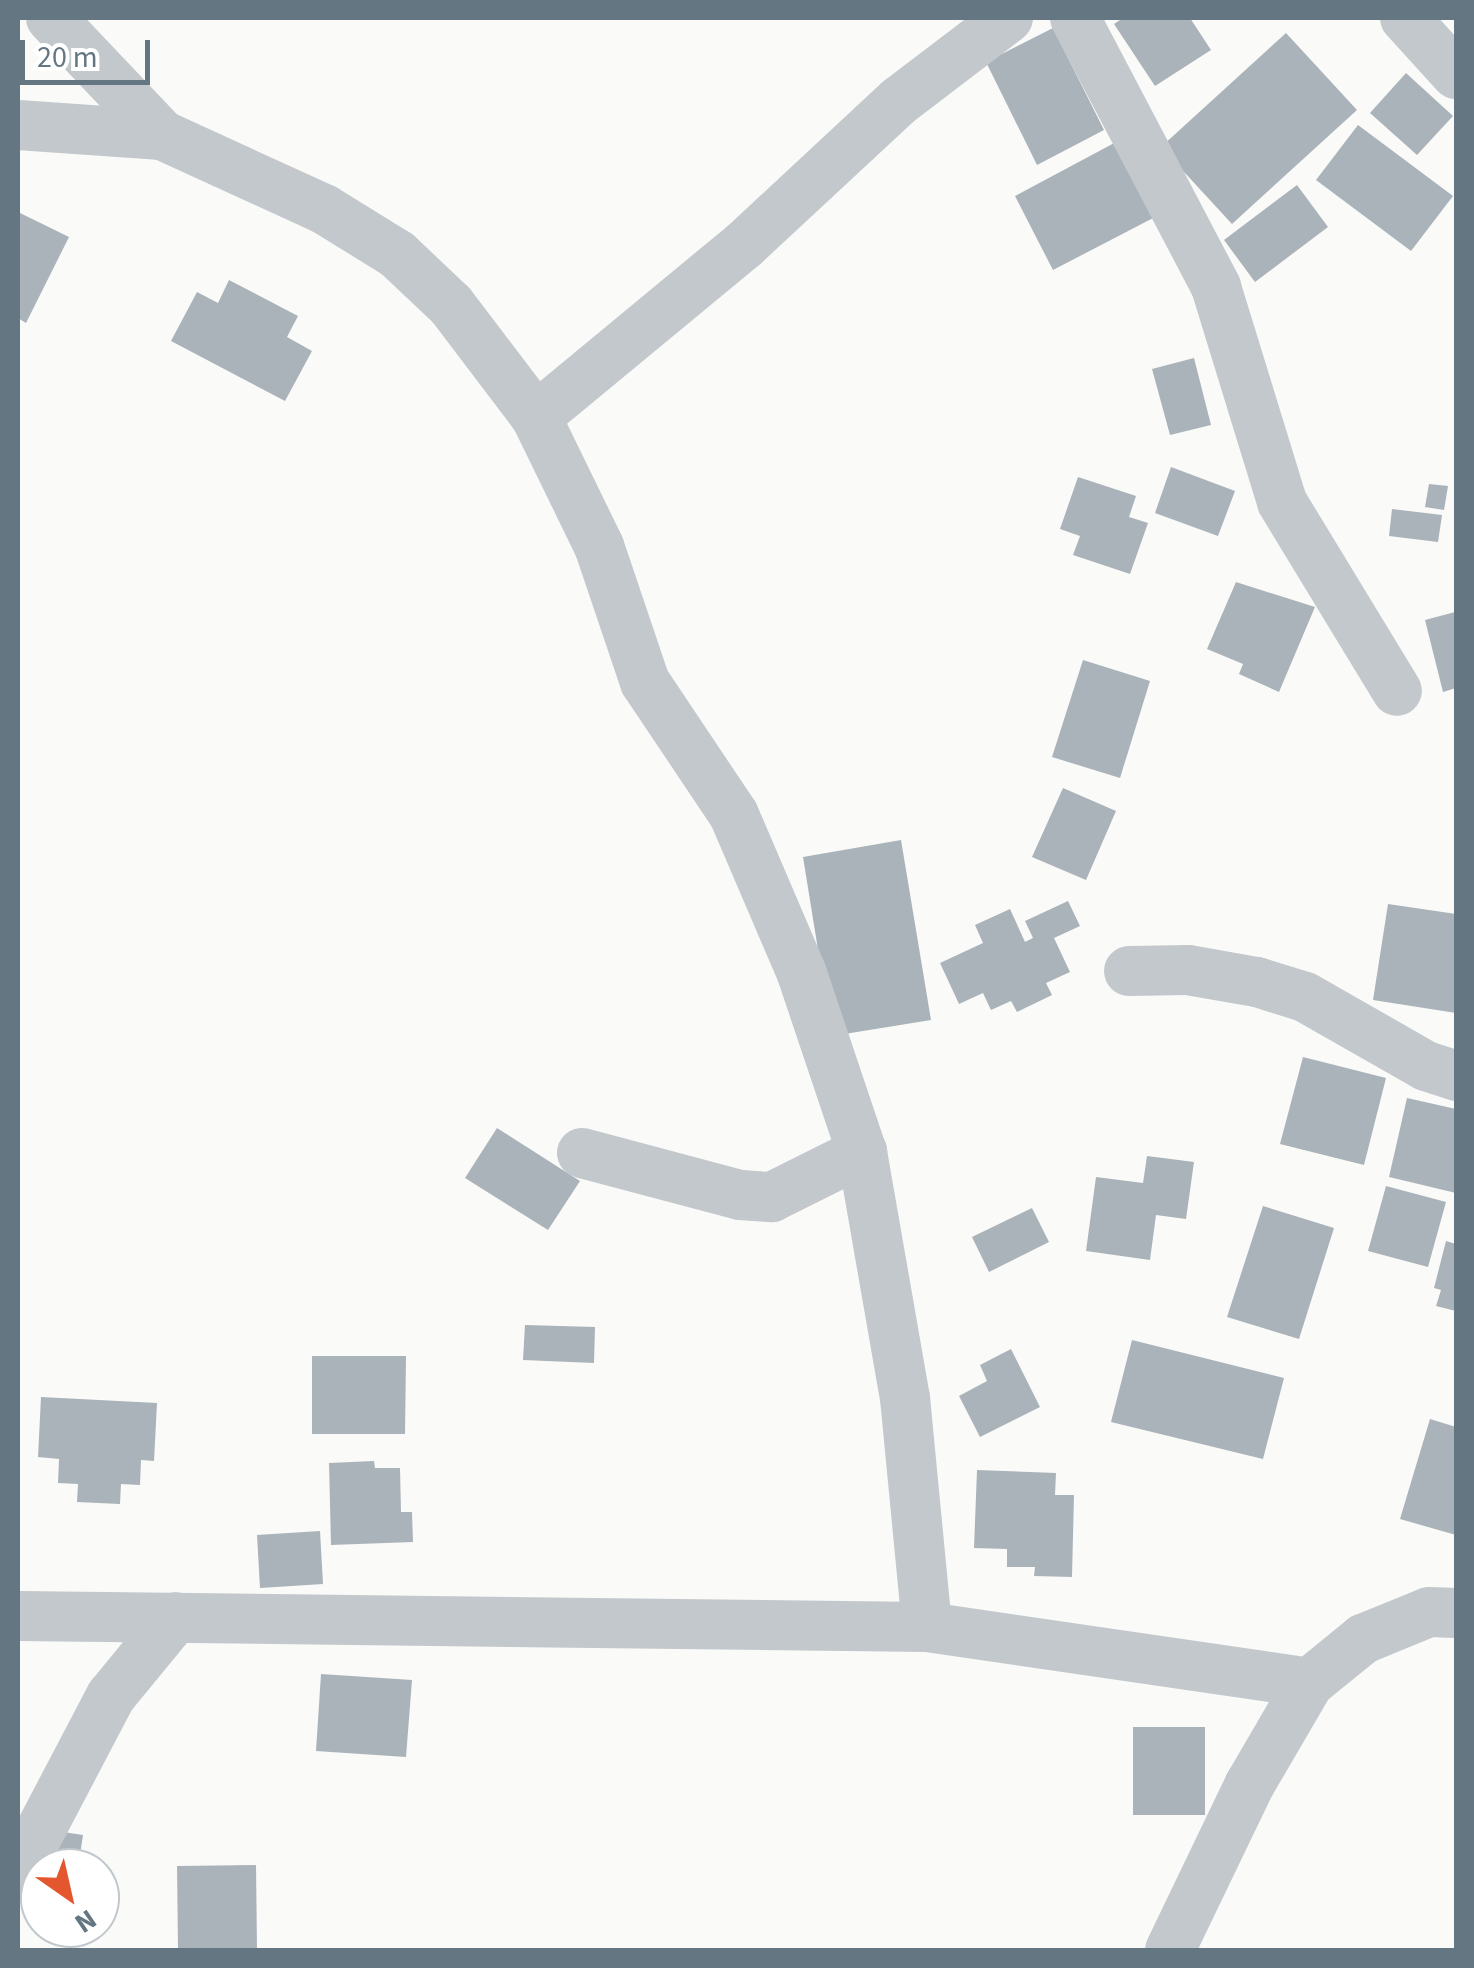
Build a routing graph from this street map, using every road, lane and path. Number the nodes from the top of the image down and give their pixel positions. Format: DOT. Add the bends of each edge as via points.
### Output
graph roads {
  1 [pos="52,18"];
  2 [pos="1008,18"];
  3 [pos="1075,18"];
  4 [pos="1405,18"];
  5 [pos="1456,74"];
  6 [pos="18,125"];
  7 [pos="162,135"];
  8 [pos="536,417"];
  9 [pos="1397,691"];
  10 [pos="1130,971"];
  11 [pos="1456,1076"];
  12 [pos="862,1152"];
  13 [pos="582,1153"];
  14 [pos="1456,1613"];
  15 [pos="18,1616"];
  16 [pos="176,1617"];
  17 [pos="927,1627"];
  18 [pos="1310,1683"];
  19 [pos="18,1873"];
  20 [pos="1170,1950"];
  1 -- 7 [label="street"];
  2 -- 8 [label="street" via="898,101 744,245"];
  3 -- 9 [label="street" via="1216,287 1290,517"];
  4 -- 5 [label="street"];
  6 -- 7 [label="street"];
  7 -- 8 [label="street" via="324,209 397,254 451,305"];
  8 -- 12 [label="street" via="599,546 645,682 734,815 802,974"];
  10 -- 11 [label="street" via="1188,970 1305,997 1426,1066"];
  12 -- 13 [label="street" via="772,1197 740,1195"];
  12 -- 17 [label="street" via="905,1398"];
  14 -- 18 [label="street" via="1429,1612 1363,1640"];
  15 -- 16 [label="street"];
  16 -- 17 [label="street"];
  16 -- 19 [label="street" via="111,1696"];
  17 -- 18 [label="street"];
  18 -- 20 [label="street" via="1250,1784"];
}
